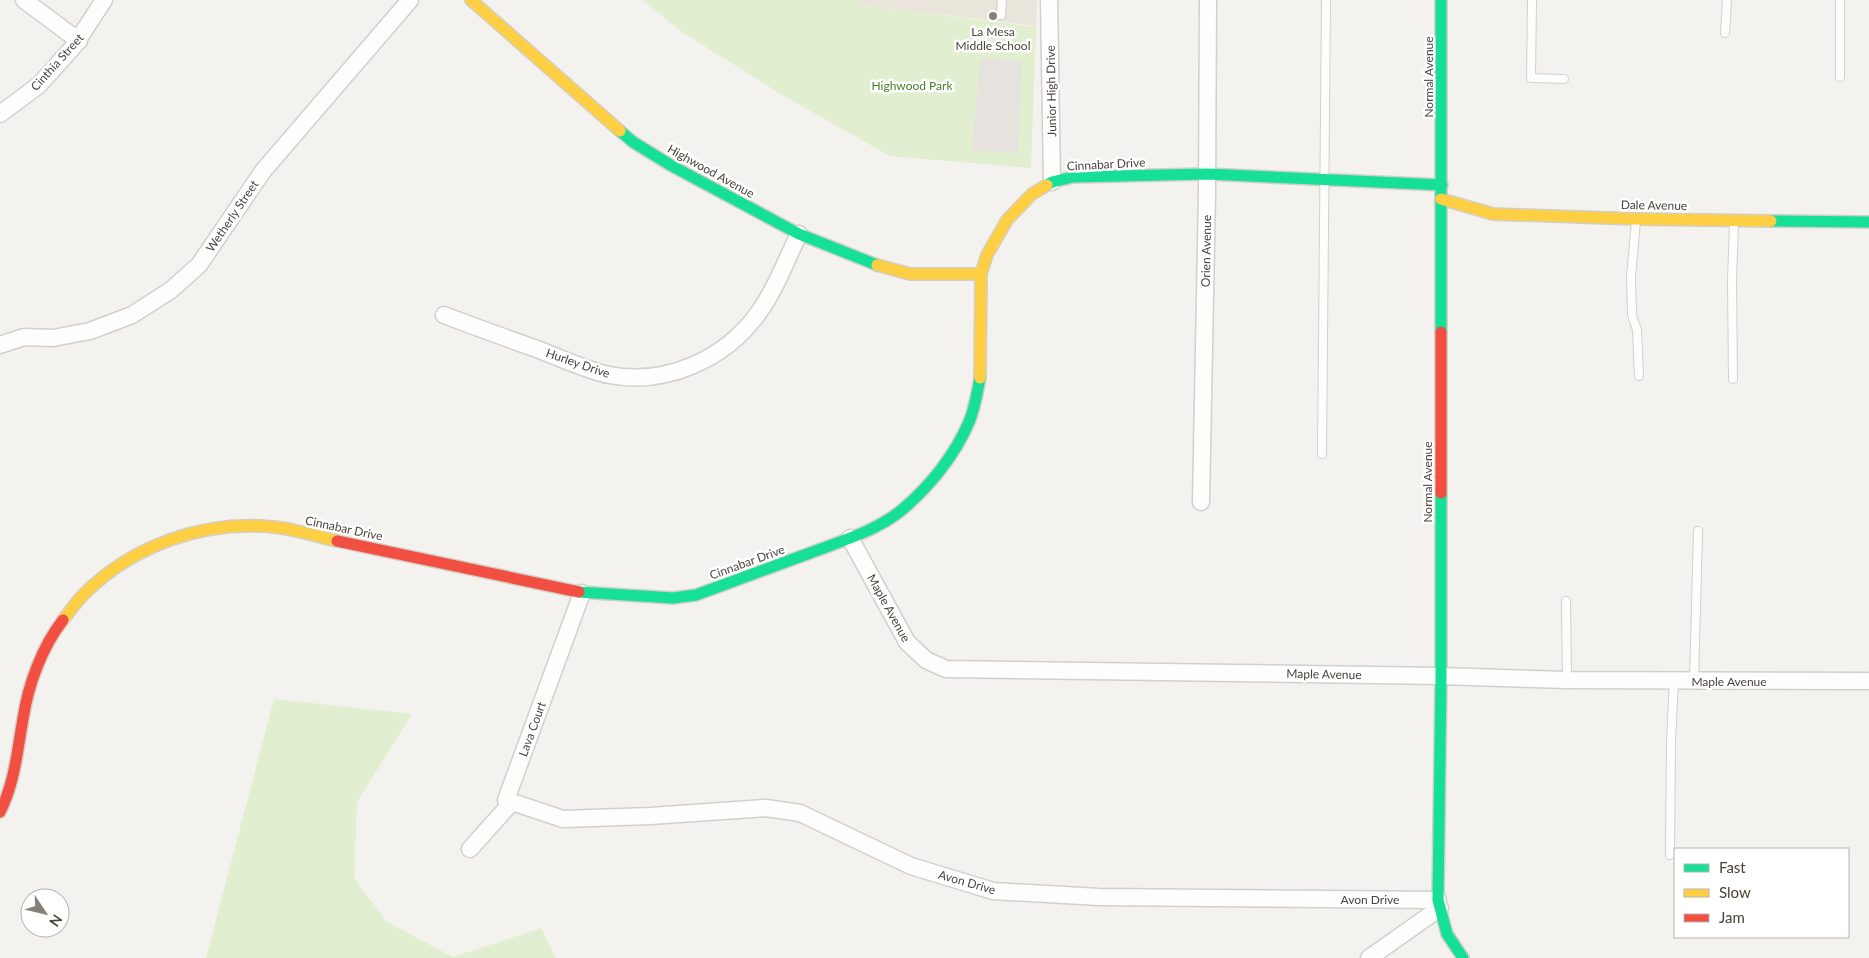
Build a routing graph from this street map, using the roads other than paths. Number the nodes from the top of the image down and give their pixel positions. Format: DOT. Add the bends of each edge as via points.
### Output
graph roads {
  1 [pos="24,0"];
  2 [pos="104,0"];
  3 [pos="410,0"];
  4 [pos="471,0"];
  5 [pos="1002,0"];
  6 [pos="1049,0"];
  7 [pos="1208,0"];
  8 [pos="1326,0"];
  9 [pos="1441,0"];
  10 [pos="1532,0"];
  11 [pos="1727,0"];
  12 [pos="1840,0"];
  13 [pos="1001,15"];
  14 [pos="1725,32"];
  15 [pos="78,41"];
  16 [pos="1840,77"];
  17 [pos="1564,79"];
  18 [pos="0,114"];
  19 [pos="1207,174"];
  20 [pos="1324,179"];
  21 [pos="1052,182"];
  22 [pos="1442,185"];
  23 [pos="1442,199"];
  24 [pos="1636,219"];
  25 [pos="1734,220"];
  26 [pos="1869,222"];
  27 [pos="799,234"];
  28 [pos="981,274"];
  29 [pos="444,315"];
  30 [pos="0,345"];
  31 [pos="1638,376"];
  32 [pos="1733,379"];
  33 [pos="1322,454"];
  34 [pos="1201,502"];
  35 [pos="1698,531"];
  36 [pos="850,538"];
  37 [pos="582,593"];
  38 [pos="1566,601"];
  39 [pos="1441,676"];
  40 [pos="1567,680"];
  41 [pos="1674,680"];
  42 [pos="1869,680"];
  43 [pos="1694,681"];
  44 [pos="512,802"];
  45 [pos="0,812"];
  46 [pos="470,849"];
  47 [pos="1670,855"];
  48 [pos="1439,904"];
  49 [pos="1369,958"];
  50 [pos="1463,958"];
  1 -- 15 [label="street"];
  2 -- 15 [label="street, Cinthia Street"];
  3 -- 30 [label="street, Wetherly Street" via="263,171 199,264 171,290 132,315 90,331 53,338 24,337"];
  4 -- 27 [label="street, Highwood Avenue" via="633,142"];
  5 -- 13 [label="lane"];
  6 -- 21 [label="street, Junior High Drive"];
  7 -- 19 [label="street, Orien Avenue"];
  8 -- 20 [label="lane"];
  9 -- 22 [label="street, Normal Avenue"];
  10 -- 17 [label="lane" via="1531,78"];
  11 -- 14 [label="lane"];
  12 -- 16 [label="lane"];
  15 -- 18 [label="street, Cinthia Street" via="39,85"];
  19 -- 20 [label="street, Cinnabar Drive"];
  19 -- 21 [label="street, Cinnabar Drive" via="1073,177"];
  19 -- 34 [label="street, Orien Avenue"];
  20 -- 22 [label="street, Cinnabar Drive"];
  20 -- 33 [label="lane"];
  21 -- 28 [label="street, Cinnabar Drive" via="1032,194 1007,220 996,237"];
  22 -- 23 [label="street, Normal Avenue"];
  23 -- 24 [label="street, Dale Avenue" via="1492,214"];
  23 -- 39 [label="street, Normal Avenue"];
  24 -- 25 [label="street, Dale Avenue"];
  24 -- 31 [label="lane" via="1631,277"];
  25 -- 26 [label="street, Dale Avenue"];
  25 -- 32 [label="lane"];
  27 -- 28 [label="street, Highwood Avenue" via="868,263 910,274"];
  27 -- 29 [label="street, Hurley Drive" via="769,297 743,331 710,357 660,375 608,375"];
  28 -- 36 [label="street, Cinnabar Drive" via="980,378 969,422 934,479 919,495 883,522"];
  35 -- 43 [label="lane"];
  36 -- 37 [label="street, Cinnabar Drive" via="696,595 673,598"];
  36 -- 39 [label="street, Maple Avenue" via="906,642 926,660 946,669"];
  37 -- 44 [label="street, Lava Court" via="506,800"];
  37 -- 45 [label="street, Cinnabar Drive" via="274,527 209,528 168,539 128,558 93,585 51,638 31,683 16,770"];
  38 -- 40 [label="lane"];
  39 -- 40 [label="street, Maple Avenue"];
  39 -- 48 [label="street, Normal Avenue"];
  40 -- 41 [label="street, Maple Avenue"];
  41 -- 43 [label="street, Maple Avenue"];
  41 -- 47 [label="lane"];
  42 -- 43 [label="street, Maple Avenue"];
  44 -- 46 [label="street"];
  44 -- 48 [label="street, Avon Drive" via="563,819 766,808 800,813 911,866 993,891 1099,897"];
  48 -- 49 [label="street"];
  48 -- 50 [label="street, Normal Avenue" via="1447,934"];
}
